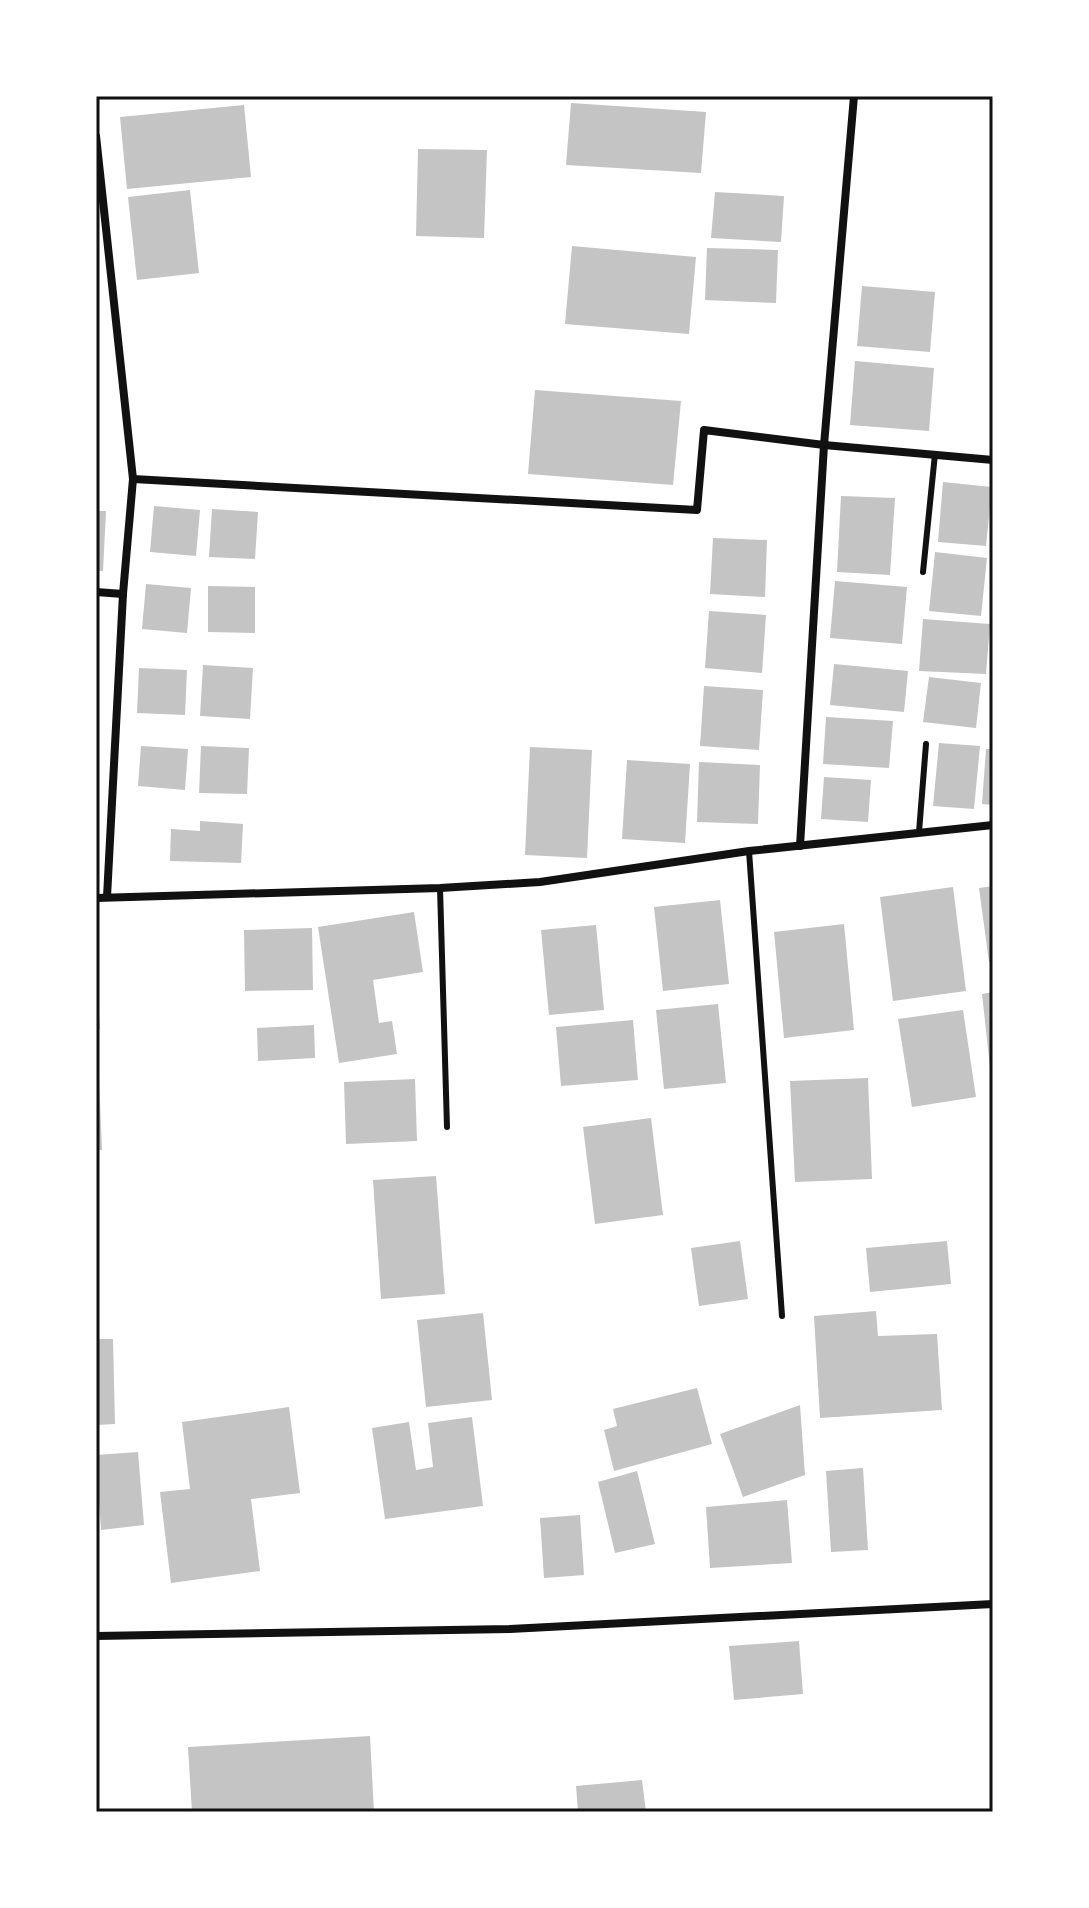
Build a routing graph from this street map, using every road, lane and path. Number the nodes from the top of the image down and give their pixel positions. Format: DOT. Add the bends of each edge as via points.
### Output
graph roads {
  1 [pos="854,96"];
  2 [pos="96,136"];
  3 [pos="824,445"];
  4 [pos="935,454"];
  5 [pos="993,460"];
  6 [pos="133,479"];
  7 [pos="923,572"];
  8 [pos="96,592"];
  9 [pos="123,594"];
  10 [pos="926,744"];
  11 [pos="993,825"];
  12 [pos="919,832"];
  13 [pos="800,846"];
  14 [pos="749,851"];
  15 [pos="440,888"];
  16 [pos="107,897"];
  17 [pos="96,898"];
  18 [pos="447,1127"];
  19 [pos="782,1316"];
  20 [pos="993,1604"];
  21 [pos="96,1636"];
  1 -- 3 [label="street"];
  2 -- 6 [label="street"];
  3 -- 4 [label="street"];
  3 -- 6 [label="street" via="704,430 697,510"];
  3 -- 13 [label="street"];
  4 -- 5 [label="street"];
  4 -- 7 [label="lane"];
  6 -- 9 [label="street"];
  8 -- 9 [label="street"];
  9 -- 16 [label="street"];
  10 -- 12 [label="lane"];
  11 -- 12 [label="street"];
  12 -- 13 [label="street"];
  13 -- 14 [label="street"];
  14 -- 15 [label="street" via="540,882"];
  14 -- 19 [label="lane"];
  15 -- 16 [label="street"];
  15 -- 18 [label="lane"];
  16 -- 17 [label="street"];
  20 -- 21 [label="street" via="510,1629"];
}
